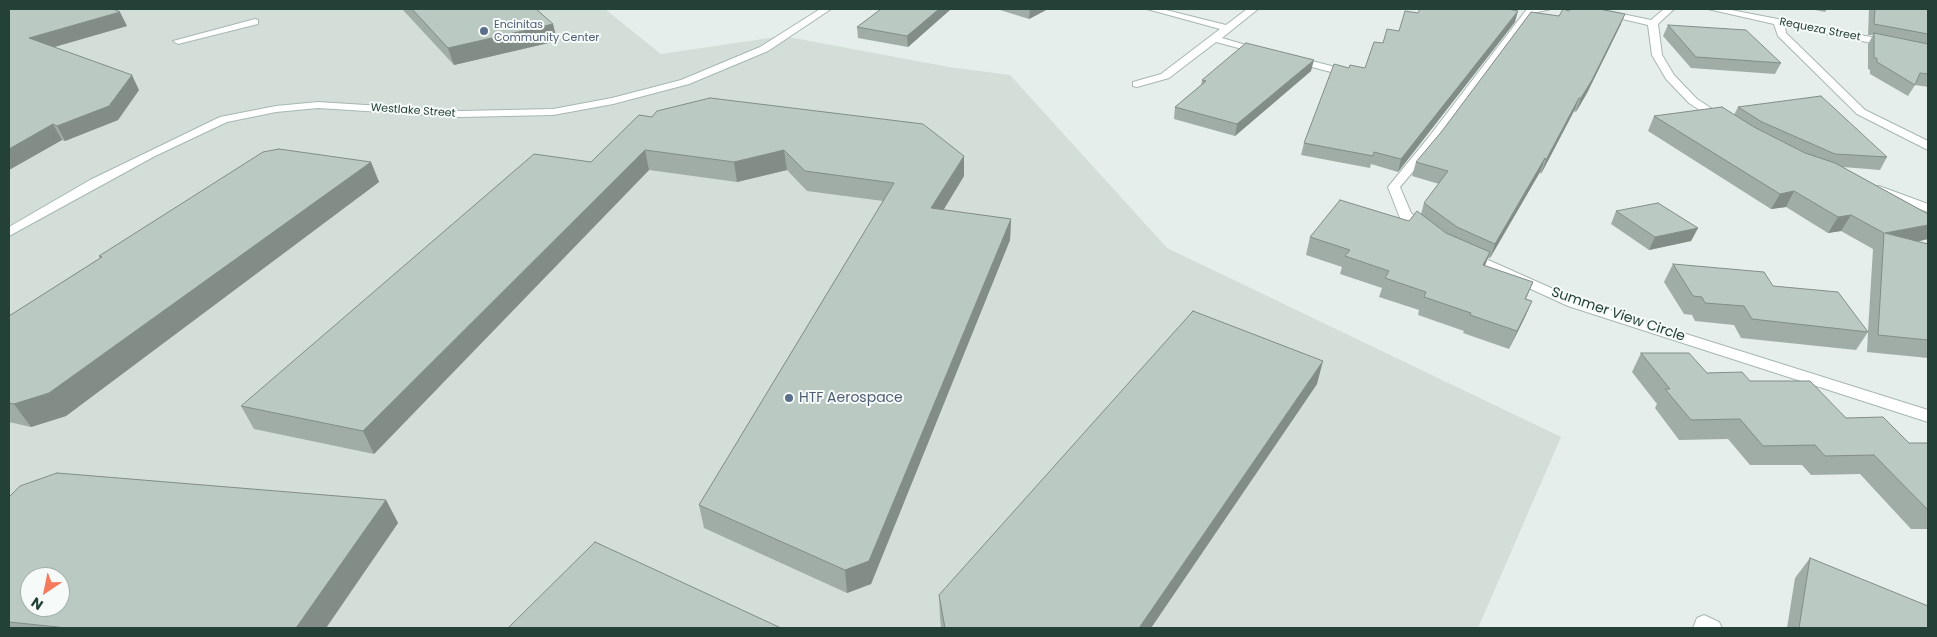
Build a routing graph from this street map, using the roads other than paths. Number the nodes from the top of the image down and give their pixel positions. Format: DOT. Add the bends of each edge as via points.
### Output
graph roads {
  1 [pos="826,9"];
  2 [pos="1152,9"];
  3 [pos="1253,9"];
  4 [pos="1546,9"];
  5 [pos="1585,9"];
  6 [pos="1669,9"];
  7 [pos="1713,9"];
  8 [pos="255,22"];
  9 [pos="1779,22"];
  10 [pos="1654,23"];
  11 [pos="1228,28"];
  12 [pos="1214,38"];
  13 [pos="178,41"];
  14 [pos="1928,51"];
  15 [pos="1330,69"];
  16 [pos="1137,84"];
  17 [pos="1845,94"];
  18 [pos="1734,128"];
  19 [pos="1928,137"];
  20 [pos="1928,146"];
  21 [pos="1863,185"];
  22 [pos="1928,208"];
  23 [pos="9,232"];
  24 [pos="1439,240"];
  25 [pos="1455,250"];
  26 [pos="1928,416"];
  27 [pos="1703,628"];
  28 [pos="1712,628"];
  1 -- 23 [label="street, Westlake Street" via="755,52 685,82 605,103 553,112 461,114 318,105 224,119 94,182"];
  2 -- 11 [label="street"];
  3 -- 11 [label="street"];
  4 -- 24 [label="street" via="1530,11 1394,187 1404,215"];
  5 -- 10 [label="street"];
  6 -- 10 [label="street"];
  7 -- 9 [label="street, Requeza Street"];
  8 -- 13 [label="street"];
  9 -- 14 [label="street, Requeza Street"];
  9 -- 17 [label="street" via="1781,34"];
  10 -- 18 [label="street" via="1657,55 1670,77 1693,101"];
  11 -- 12 [label="street"];
  12 -- 15 [label="street"];
  12 -- 16 [label="street" via="1165,76"];
  17 -- 19 [label="street"];
  17 -- 20 [label="street" via="1861,112"];
  21 -- 22 [label="street"];
  25 -- 26 [label="street, Summer View Circle" via="1573,303"];
  27 -- 28 [label="street" via="1704,624"];
}
